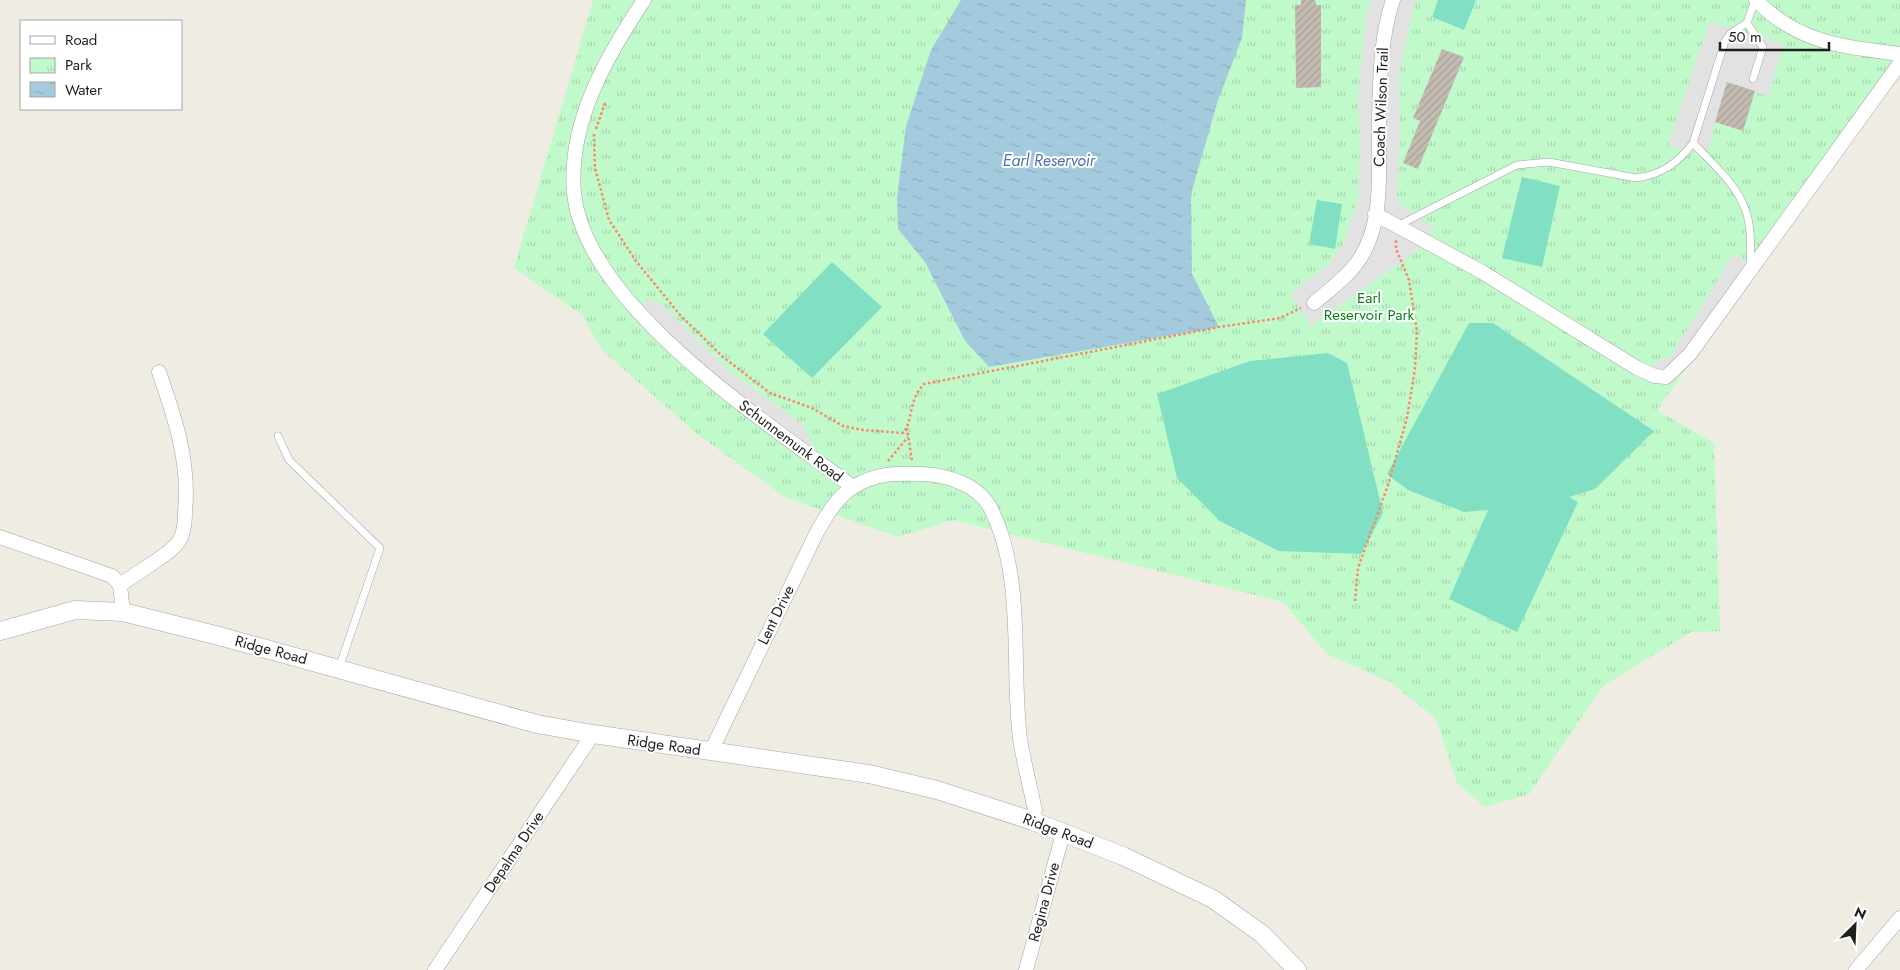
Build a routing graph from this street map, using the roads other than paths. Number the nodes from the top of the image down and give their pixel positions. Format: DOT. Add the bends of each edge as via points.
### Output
graph roads {
  1 [pos="644,0"];
  2 [pos="1392,0"];
  3 [pos="1756,0"];
  4 [pos="1747,23"];
  5 [pos="1900,54"];
  6 [pos="1900,64"];
  7 [pos="1753,78"];
  8 [pos="1693,143"];
  9 [pos="1375,214"];
  10 [pos="1397,226"];
  11 [pos="1750,269"];
  12 [pos="1314,303"];
  13 [pos="159,372"];
  14 [pos="278,436"];
  15 [pos="853,487"];
  16 [pos="0,537"];
  17 [pos="120,585"];
  18 [pos="123,612"];
  19 [pos="0,631"];
  20 [pos="339,669"];
  21 [pos="593,734"];
  22 [pos="711,752"];
  23 [pos="1033,821"];
  24 [pos="1063,833"];
  25 [pos="1900,918"];
  26 [pos="435,970"];
  27 [pos="1026,970"];
  28 [pos="1297,970"];
  29 [pos="1856,970"];
  1 -- 15 [label="street, Schunnemunk Road" via="617,40 583,118 574,170 574,193 579,220 591,248 624,297 712,382"];
  2 -- 9 [label="street, Coach Wilson Trail" via="1383,45"];
  3 -- 4 [label="lane"];
  3 -- 5 [label="street" via="1789,28 1814,39 1847,48"];
  4 -- 7 [label="lane" via="1763,47"];
  4 -- 8 [label="lane" via="1725,41"];
  6 -- 11 [label="street"];
  8 -- 10 [label="lane" via="1667,169 1636,178 1549,162 1517,165"];
  8 -- 11 [label="lane" via="1735,190 1744,205"];
  9 -- 10 [label="street"];
  9 -- 12 [label="street, Coach Wilson Trail" via="1368,243 1356,264"];
  10 -- 11 [label="street" via="1482,272 1636,368 1655,376 1671,374 1690,354"];
  13 -- 17 [label="street" via="178,428 184,458 188,488 184,527 177,544"];
  14 -- 20 [label="lane" via="289,460 380,548"];
  15 -- 22 [label="street, Lent Drive" via="827,514 817,532"];
  15 -- 23 [label="street, Schunnemunk Road" via="875,476 891,473 943,475 980,495 992,510 1006,552 1012,591 1020,739 1035,810"];
  16 -- 17 [label="street" via="112,576"];
  17 -- 18 [label="street"];
  18 -- 19 [label="street, Ridge Road" via="75,610"];
  18 -- 20 [label="street, Ridge Road"];
  20 -- 21 [label="street, Ridge Road" via="537,724"];
  21 -- 22 [label="street, Ridge Road"];
  21 -- 26 [label="street, Depalma Drive"];
  22 -- 23 [label="street, Ridge Road" via="869,774 937,790"];
  23 -- 24 [label="street, Ridge Road"];
  24 -- 27 [label="street, Regina Drive"];
  24 -- 28 [label="street, Ridge Road" via="1123,856 1213,899 1262,934"];
  25 -- 29 [label="street"];
}
